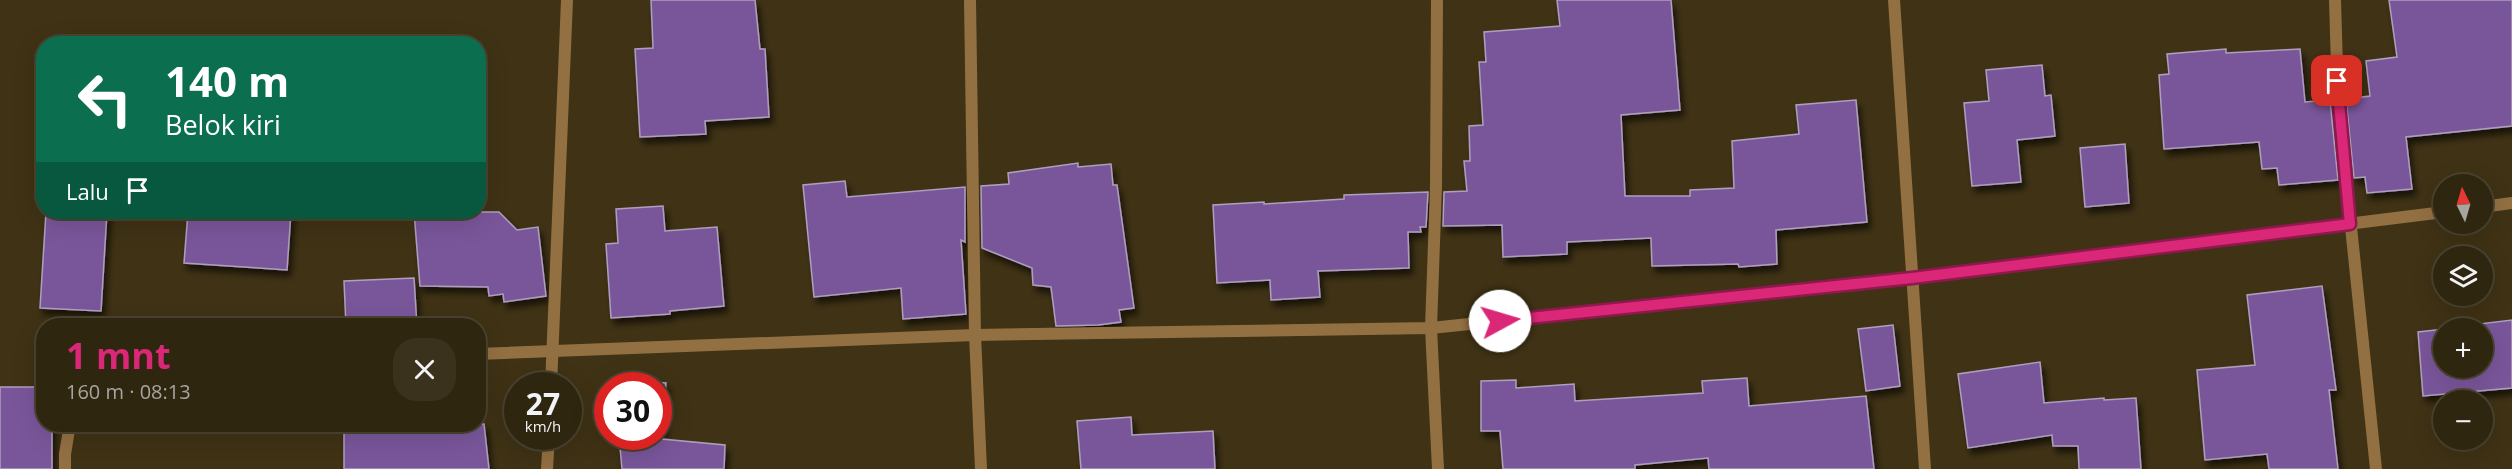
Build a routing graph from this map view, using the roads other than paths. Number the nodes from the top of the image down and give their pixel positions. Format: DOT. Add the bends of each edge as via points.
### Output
graph roads {
  1 [pos="567,0"];
  2 [pos="969,0"];
  3 [pos="1437,0"];
  4 [pos="1894,0"];
  5 [pos="2335,0"];
  6 [pos="2512,203"];
  7 [pos="2493,206"];
  8 [pos="2433,213"];
  9 [pos="2350,224"];
  10 [pos="1912,278"];
  11 [pos="1431,328"];
  12 [pos="975,335"];
  13 [pos="553,350"];
  14 [pos="486,354"];
  15 [pos="552,372"];
  16 [pos="69,432"];
  17 [pos="548,450"];
  18 [pos="65,469"];
  19 [pos="547,469"];
  20 [pos="981,469"];
  21 [pos="1438,469"];
  22 [pos="1925,469"];
  23 [pos="2376,469"];
  1 -- 13 [label="street"];
  2 -- 12 [label="street"];
  3 -- 11 [label="street"];
  4 -- 10 [label="street"];
  5 -- 9 [label="street" via="2338,101"];
  6 -- 7 [label="street"];
  8 -- 9 [label="street"];
  9 -- 10 [label="street"];
  9 -- 23 [label="street"];
  10 -- 11 [label="street"];
  10 -- 22 [label="street"];
  11 -- 12 [label="street"];
  11 -- 21 [label="street"];
  12 -- 13 [label="street"];
  12 -- 20 [label="street"];
  13 -- 14 [label="street"];
  13 -- 15 [label="street"];
  16 -- 18 [label="street"];
  17 -- 19 [label="street"];
}
